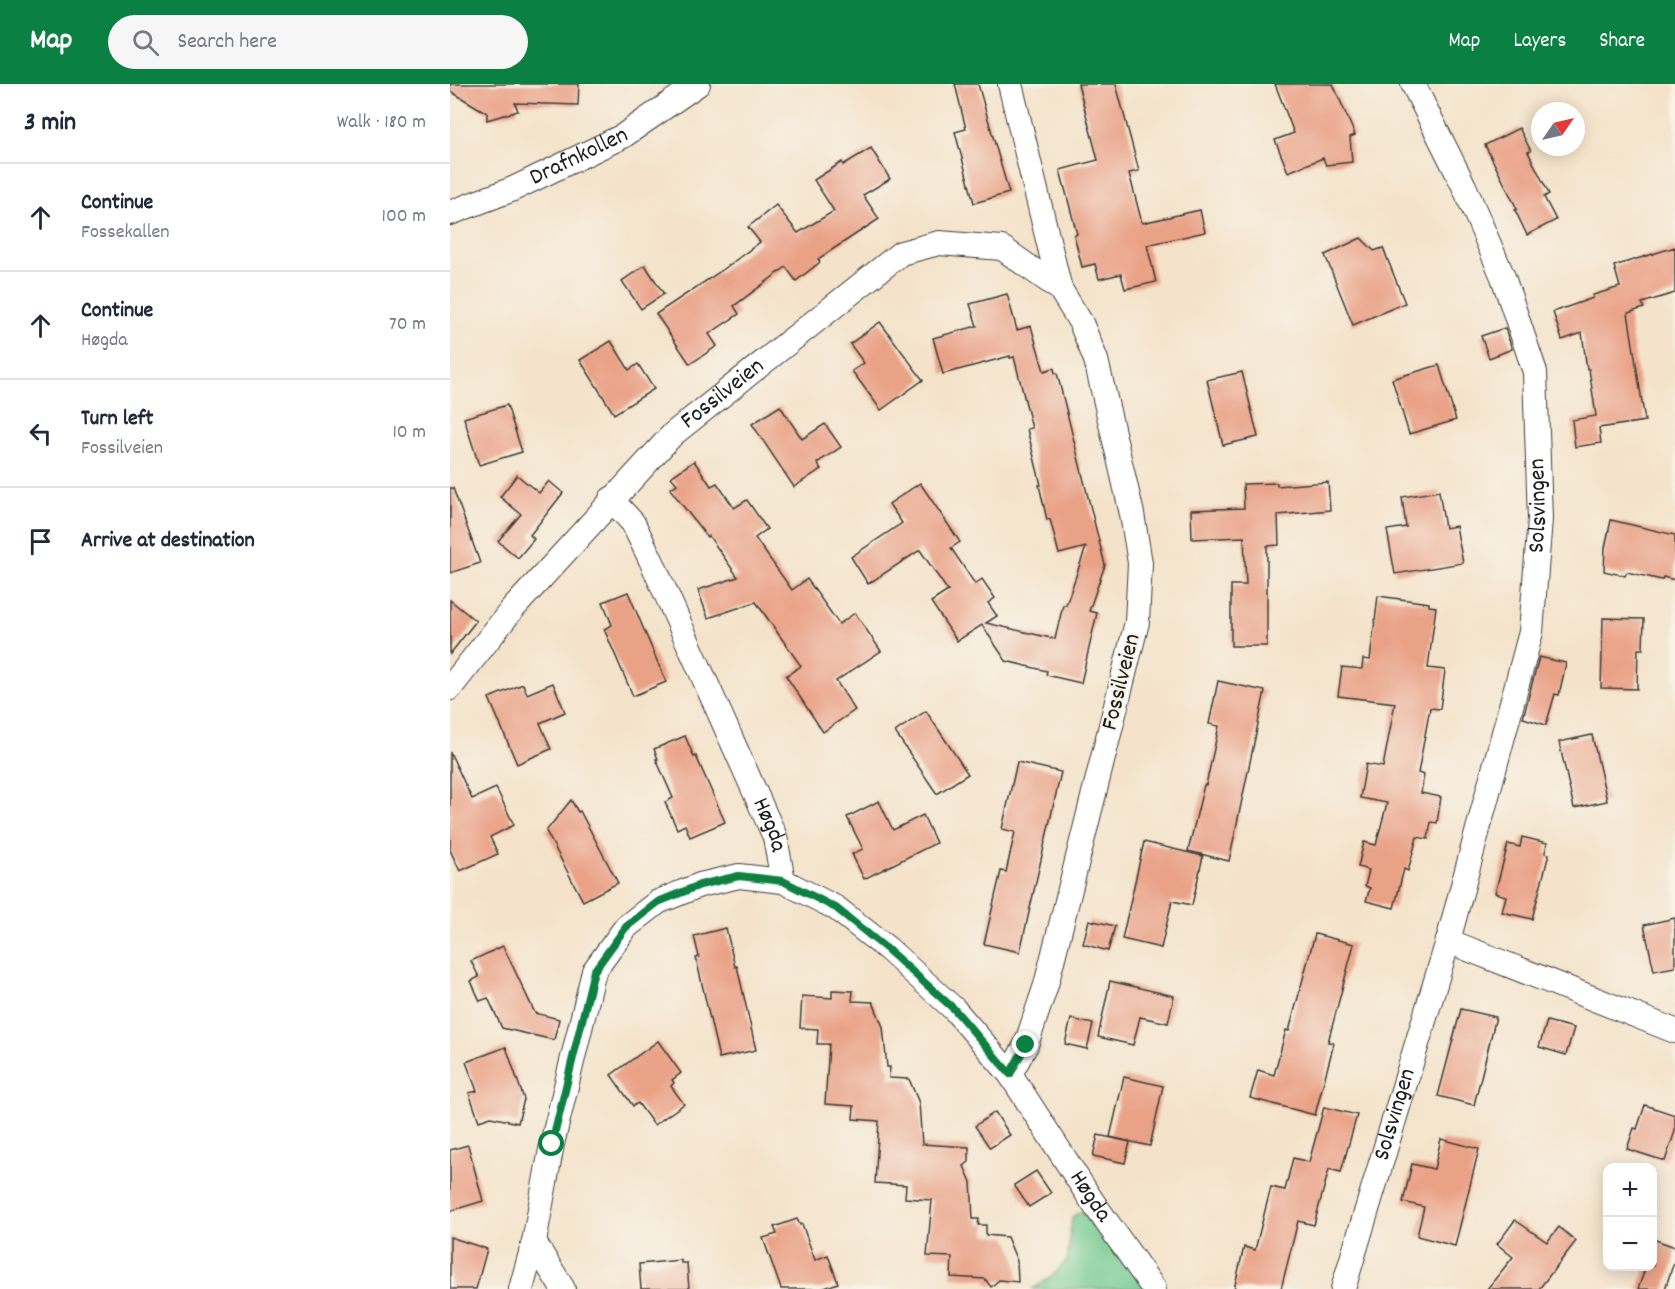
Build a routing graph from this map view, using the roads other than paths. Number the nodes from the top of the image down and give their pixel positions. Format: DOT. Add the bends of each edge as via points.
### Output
graph roads {
  1 [pos="698,84"];
  2 [pos="1010,84"];
  3 [pos="1413,84"];
  4 [pos="450,213"];
  5 [pos="1060,289"];
  6 [pos="611,499"];
  7 [pos="450,688"];
  8 [pos="783,881"];
  9 [pos="1448,941"];
  10 [pos="1675,1031"];
  11 [pos="1010,1074"];
  12 [pos="534,1242"];
  13 [pos="521,1289"];
  14 [pos="563,1289"];
  15 [pos="1154,1289"];
  16 [pos="1343,1289"];
  1 -- 4 [label="street, Drafnkollen" via="623,136 513,189"];
  2 -- 5 [label="street, Fossilveien"];
  3 -- 9 [label="street, Solsvingen" via="1464,186 1503,277 1535,372 1540,519 1531,632"];
  5 -- 6 [label="street, Fossilveien" via="1002,248 939,243 901,253 673,434"];
  5 -- 11 [label="street, Fossilveien" via="1096,360 1132,514 1140,563 1137,622 1046,985 1026,1045"];
  6 -- 7 [label="street, Fossilveien" via="510,612"];
  6 -- 8 [label="street, Høgda" via="633,523 666,592 775,837"];
  8 -- 11 [label="street, Høgda" via="836,908 888,950 954,1009"];
  8 -- 12 [label="street" via="739,876 700,885 658,902 626,927 594,971 552,1144"];
  9 -- 10 [label="street"];
  9 -- 16 [label="street, Solsvingen"];
  11 -- 15 [label="street, Høgda"];
  12 -- 13 [label="street"];
  12 -- 14 [label="street"];
}
